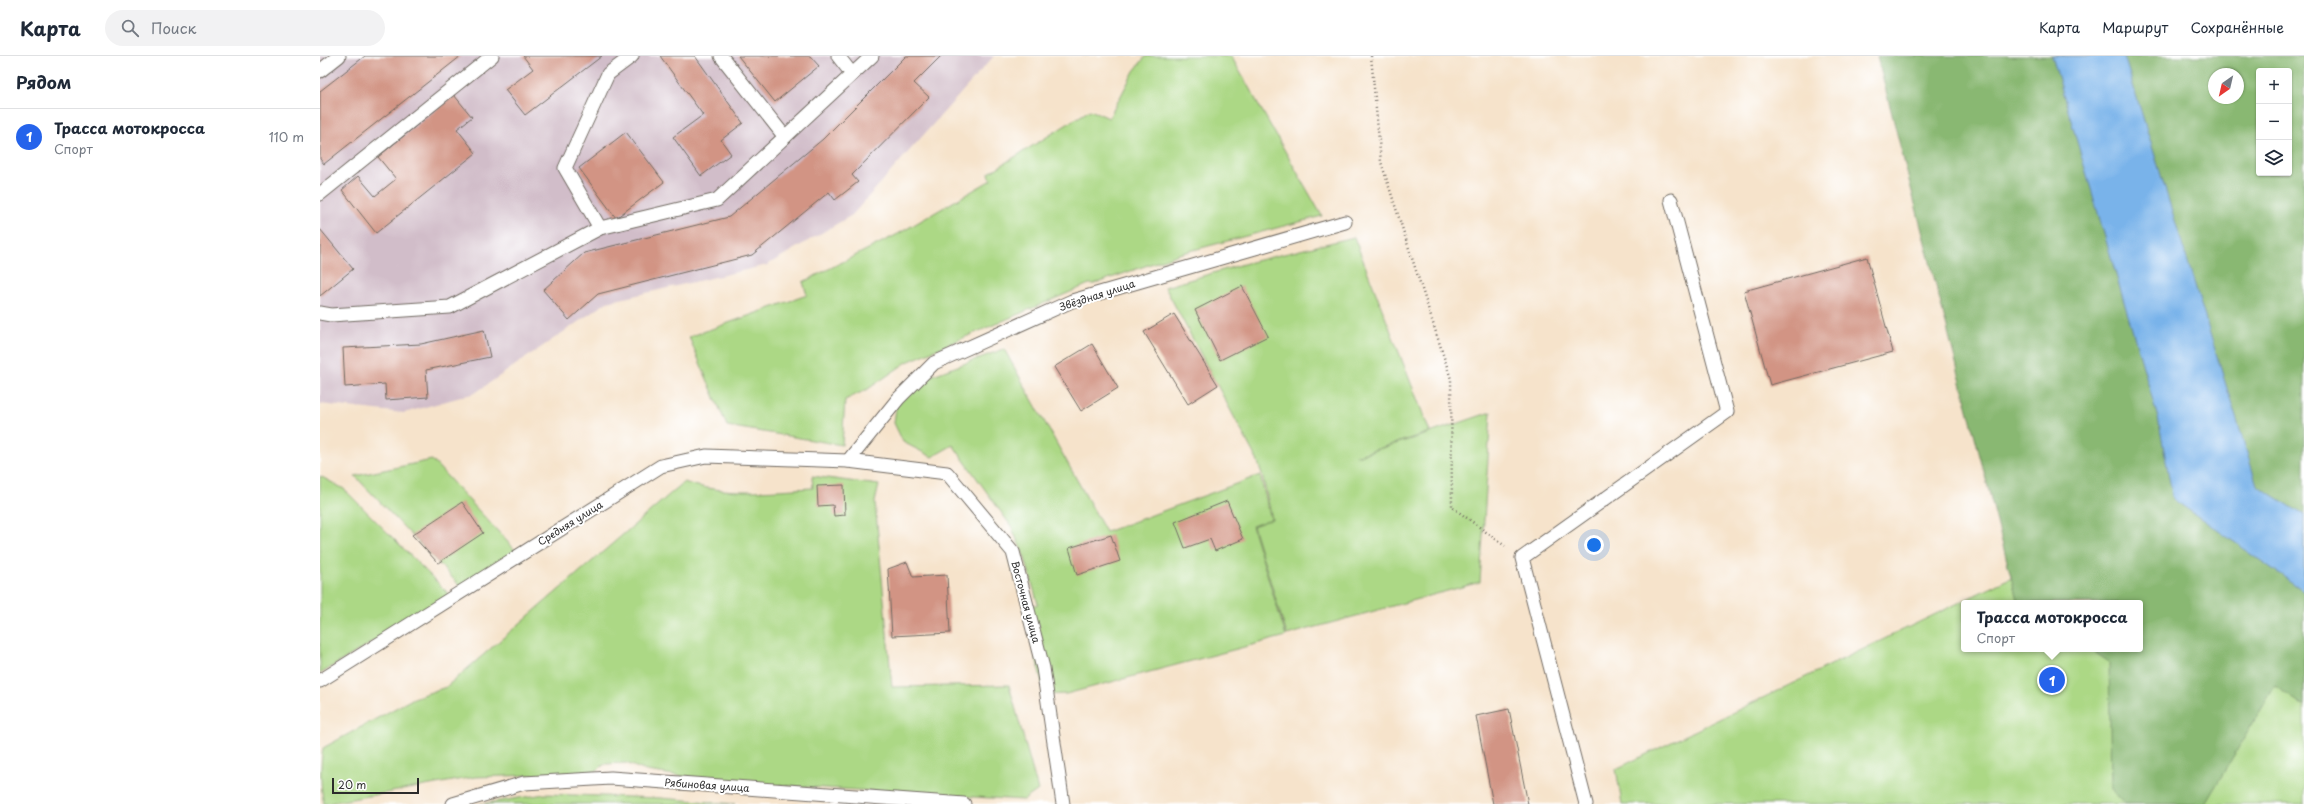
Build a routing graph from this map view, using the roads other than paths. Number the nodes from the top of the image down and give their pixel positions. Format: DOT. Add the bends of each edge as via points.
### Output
graph roads {
  1 [pos="339,56"];
  2 [pos="492,56"];
  3 [pos="632,56"];
  4 [pos="721,56"];
  5 [pos="838,56"];
  6 [pos="872,56"];
  7 [pos="320,71"];
  8 [pos="852,74"];
  9 [pos="785,137"];
  10 [pos="320,194"];
  11 [pos="1671,200"];
  12 [pos="1345,222"];
  13 [pos="600,228"];
  14 [pos="320,313"];
  15 [pos="848,461"];
  16 [pos="320,681"];
  17 [pos="453,804"];
  18 [pos="964,804"];
  19 [pos="1063,804"];
  20 [pos="1586,804"];
  1 -- 7 [label="lane"];
  2 -- 10 [label="lane"];
  3 -- 13 [label="lane" via="608,74 565,168"];
  4 -- 9 [label="lane"];
  5 -- 8 [label="lane"];
  6 -- 8 [label="lane"];
  8 -- 9 [label="lane"];
  9 -- 13 [label="lane" via="717,200"];
  11 -- 20 [label="lane" via="1727,412 1522,558"];
  12 -- 15 [label="lane, Звёздная улица" via="1072,301 934,363 898,399"];
  13 -- 14 [label="lane" via="450,307 331,315"];
  15 -- 16 [label="lane, Средняя улица" via="706,456 661,466"];
  15 -- 19 [label="lane, Восточная улица" via="947,473 1013,552 1043,668"];
  17 -- 18 [label="lane, Рябиновая улица" via="524,783 611,778"];
}
